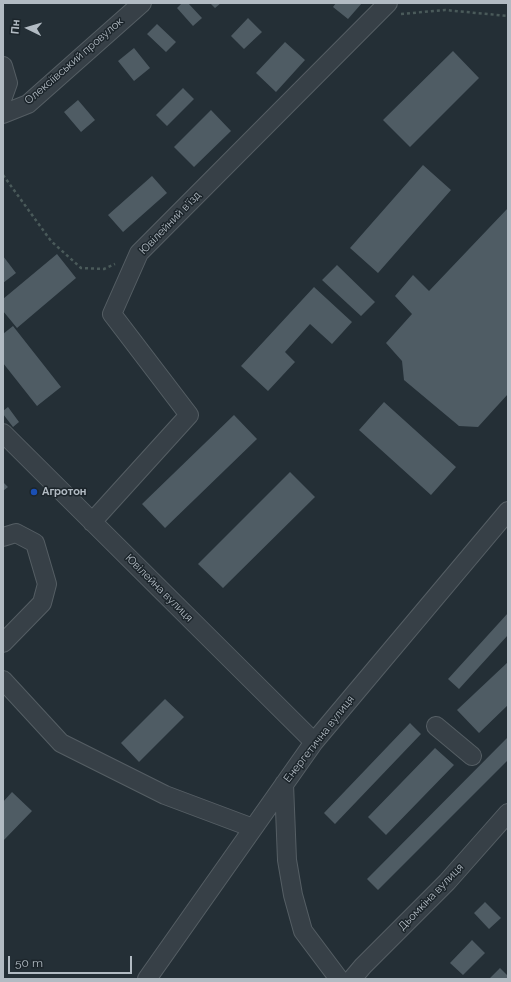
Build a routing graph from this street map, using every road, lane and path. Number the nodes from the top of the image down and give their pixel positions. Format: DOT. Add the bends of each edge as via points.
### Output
graph roads {
  1 [pos="142,3"];
  2 [pos="388,3"];
  3 [pos="375,16"];
  4 [pos="508,16"];
  5 [pos="3,66"];
  6 [pos="3,97"];
  7 [pos="3,114"];
  8 [pos="3,175"];
  9 [pos="139,253"];
  10 [pos="3,433"];
  11 [pos="508,511"];
  12 [pos="92,522"];
  13 [pos="3,537"];
  14 [pos="3,643"];
  15 [pos="3,680"];
  16 [pos="436,726"];
  17 [pos="314,742"];
  18 [pos="472,756"];
  19 [pos="284,784"];
  20 [pos="508,813"];
  21 [pos="254,828"];
  22 [pos="147,979"];
  23 [pos="339,979"];
  24 [pos="352,979"];
  1 -- 7 [label="street, Олексіївський провулок" via="28,104"];
  2 -- 3 [label="street, Ювілейний в'їзд"];
  3 -- 4 [label="path" via="445,10"];
  3 -- 9 [label="street, Ювілейний в'їзд"];
  5 -- 6 [label="street" via="8,83"];
  8 -- 9 [label="path" via="51,241 81,268 104,269"];
  9 -- 12 [label="street, Ювілейний в'їзд" via="112,314 190,415"];
  10 -- 12 [label="street, Ювілейна вулиця"];
  11 -- 17 [label="street, Енергетична вулиця"];
  12 -- 17 [label="street, Ювілейна вулиця"];
  13 -- 14 [label="street" via="16,533 35,543 47,584 42,604"];
  15 -- 21 [label="street" via="61,743 165,795"];
  16 -- 18 [label="street"];
  17 -- 19 [label="street, Енергетична вулиця"];
  19 -- 21 [label="street, Енергетична вулиця"];
  19 -- 23 [label="street" via="287,860 303,931"];
  20 -- 24 [label="street, Дьомкіна вулиця" via="447,882"];
  21 -- 22 [label="street, Енергетична вулиця"];
}
